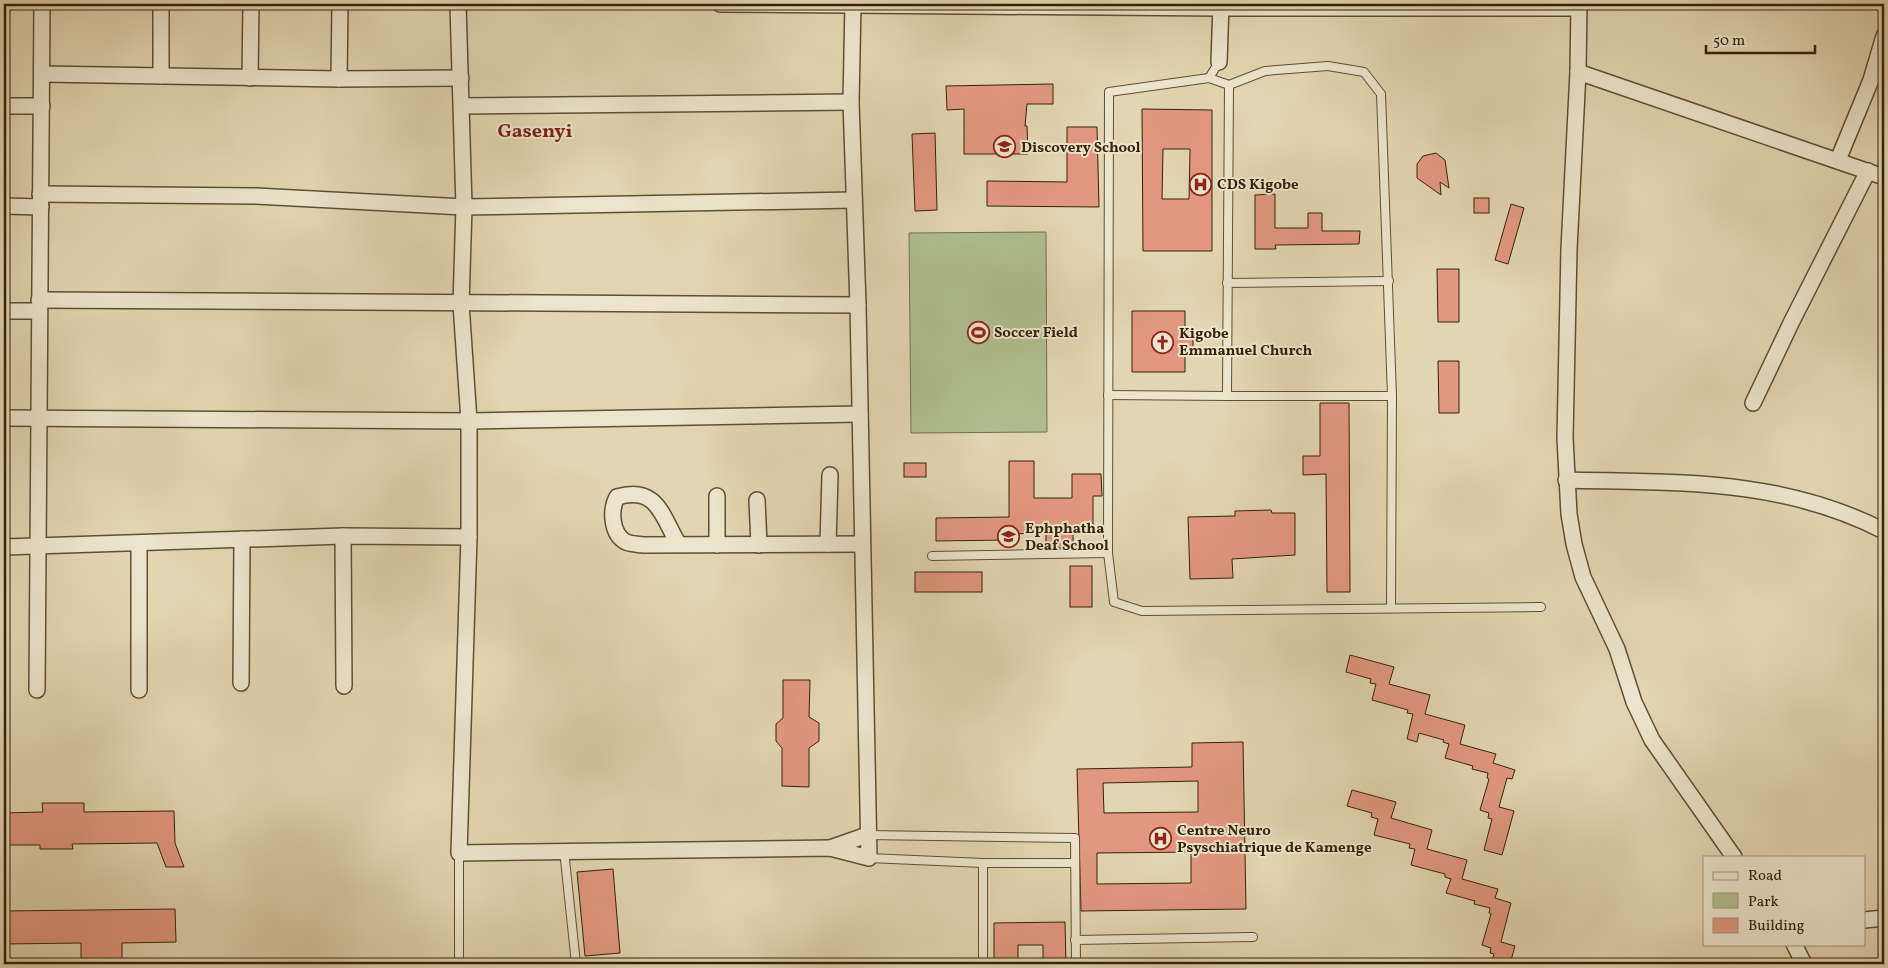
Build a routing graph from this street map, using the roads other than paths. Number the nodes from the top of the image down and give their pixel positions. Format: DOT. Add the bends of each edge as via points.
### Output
graph roads {
  1 [pos="42,4"];
  2 [pos="161,4"];
  3 [pos="251,4"];
  4 [pos="340,4"];
  5 [pos="458,4"];
  6 [pos="720,4"];
  7 [pos="853,4"];
  8 [pos="1220,6"];
  9 [pos="1579,6"];
  10 [pos="1884,36"];
  11 [pos="1218,62"];
  12 [pos="1578,72"];
  13 [pos="42,74"];
  14 [pos="161,76"];
  15 [pos="250,78"];
  16 [pos="460,78"];
  17 [pos="1209,78"];
  18 [pos="339,79"];
  19 [pos="1229,85"];
  20 [pos="851,102"];
  21 [pos="4,106"];
  22 [pos="42,106"];
  23 [pos="462,106"];
  24 [pos="1838,160"];
  25 [pos="1868,171"];
  26 [pos="1884,177"];
  27 [pos="41,200"];
  28 [pos="854,200"];
  29 [pos="4,206"];
  30 [pos="464,207"];
  31 [pos="1389,281"];
  32 [pos="1227,283"];
  33 [pos="461,304"];
  34 [pos="39,305"];
  35 [pos="858,305"];
  36 [pos="4,311"];
  37 [pos="1108,395"];
  38 [pos="1227,396"];
  39 [pos="1392,396"];
  40 [pos="1753,403"];
  41 [pos="860,414"];
  42 [pos="4,418"];
  43 [pos="38,418"];
  44 [pos="469,421"];
  45 [pos="830,475"];
  46 [pos="1566,480"];
  47 [pos="717,496"];
  48 [pos="757,500"];
  49 [pos="1884,531"];
  50 [pos="343,536"];
  51 [pos="469,538"];
  52 [pos="242,539"];
  53 [pos="139,544"];
  54 [pos="828,544"];
  55 [pos="862,544"];
  56 [pos="679,545"];
  57 [pos="717,545"];
  58 [pos="759,545"];
  59 [pos="4,547"];
  60 [pos="39,547"];
  61 [pos="1108,553"];
  62 [pos="932,556"];
  63 [pos="1541,606"];
  64 [pos="1391,608"];
  65 [pos="241,683"];
  66 [pos="344,686"];
  67 [pos="37,690"];
  68 [pos="138,690"];
  69 [pos="867,835"];
  70 [pos="830,848"];
  71 [pos="564,850"];
  72 [pos="459,853"];
  73 [pos="1733,856"];
  74 [pos="869,858"];
  75 [pos="1075,863"];
  76 [pos="983,864"];
  77 [pos="1884,918"];
  78 [pos="1866,920"];
  79 [pos="1253,937"];
  80 [pos="1076,940"];
  81 [pos="1795,946"];
  82 [pos="459,964"];
  83 [pos="576,964"];
  84 [pos="983,964"];
  85 [pos="1076,964"];
  86 [pos="1804,964"];
  1 -- 13 [label="street"];
  2 -- 14 [label="street"];
  3 -- 15 [label="street"];
  4 -- 18 [label="street"];
  5 -- 16 [label="street"];
  6 -- 7 [label="street"];
  7 -- 8 [label="street"];
  7 -- 20 [label="street"];
  8 -- 9 [label="street"];
  8 -- 11 [label="street"];
  9 -- 12 [label="street"];
  10 -- 24 [label="street" via="1871,80"];
  11 -- 17 [label="lane"];
  12 -- 24 [label="street"];
  12 -- 46 [label="street" via="1569,249"];
  13 -- 14 [label="street"];
  13 -- 22 [label="street"];
  14 -- 15 [label="street"];
  15 -- 18 [label="street"];
  16 -- 18 [label="street"];
  16 -- 23 [label="street"];
  17 -- 19 [label="lane"];
  17 -- 37 [label="lane" via="1109,92"];
  19 -- 31 [label="lane" via="1265,71 1328,66 1364,72 1381,94"];
  19 -- 32 [label="lane"];
  20 -- 23 [label="street"];
  20 -- 28 [label="street"];
  21 -- 22 [label="street"];
  22 -- 27 [label="street"];
  23 -- 30 [label="street"];
  24 -- 25 [label="street"];
  25 -- 26 [label="street"];
  25 -- 40 [label="street"];
  27 -- 29 [label="street"];
  27 -- 30 [label="street" via="256,196"];
  27 -- 34 [label="street"];
  28 -- 30 [label="street"];
  28 -- 35 [label="street"];
  30 -- 33 [label="street"];
  31 -- 32 [label="lane"];
  31 -- 39 [label="lane"];
  32 -- 38 [label="lane"];
  33 -- 34 [label="street"];
  33 -- 35 [label="street"];
  33 -- 44 [label="street"];
  34 -- 36 [label="street"];
  34 -- 43 [label="street"];
  35 -- 41 [label="street"];
  37 -- 38 [label="lane"];
  37 -- 61 [label="lane"];
  38 -- 39 [label="lane"];
  39 -- 64 [label="lane"];
  41 -- 44 [label="street"];
  41 -- 55 [label="street"];
  42 -- 43 [label="street"];
  43 -- 44 [label="street"];
  43 -- 60 [label="street"];
  44 -- 51 [label="street"];
  45 -- 54 [label="street"];
  46 -- 49 [label="street" via="1700,483 1750,488 1806,499 1858,517"];
  46 -- 73 [label="street" via="1568,514 1583,577 1616,649 1634,702 1652,740"];
  47 -- 57 [label="street"];
  48 -- 58 [label="street"];
  50 -- 51 [label="street"];
  50 -- 52 [label="street"];
  50 -- 66 [label="street"];
  51 -- 72 [label="street"];
  52 -- 53 [label="street"];
  52 -- 65 [label="street"];
  53 -- 60 [label="street"];
  53 -- 68 [label="street"];
  54 -- 55 [label="street"];
  54 -- 58 [label="street"];
  55 -- 69 [label="street"];
  56 -- 56 [label="street" via="626,542 613,520 613,505 617,497 643,494 659,506"];
  56 -- 57 [label="street"];
  57 -- 58 [label="street"];
  59 -- 60 [label="street"];
  60 -- 67 [label="street"];
  61 -- 62 [label="lane"];
  61 -- 64 [label="lane" via="1114,602 1142,611"];
  63 -- 64 [label="lane"];
  69 -- 70 [label="street"];
  69 -- 74 [label="street"];
  69 -- 75 [label="lane" via="1075,838"];
  70 -- 71 [label="street"];
  70 -- 74 [label="street"];
  71 -- 72 [label="street"];
  71 -- 83 [label="lane"];
  72 -- 82 [label="lane"];
  74 -- 76 [label="lane"];
  75 -- 76 [label="lane"];
  75 -- 80 [label="lane"];
  76 -- 84 [label="lane"];
  77 -- 78 [label="street"];
  79 -- 80 [label="lane"];
  80 -- 85 [label="lane"];
  81 -- 86 [label="street"];
}
